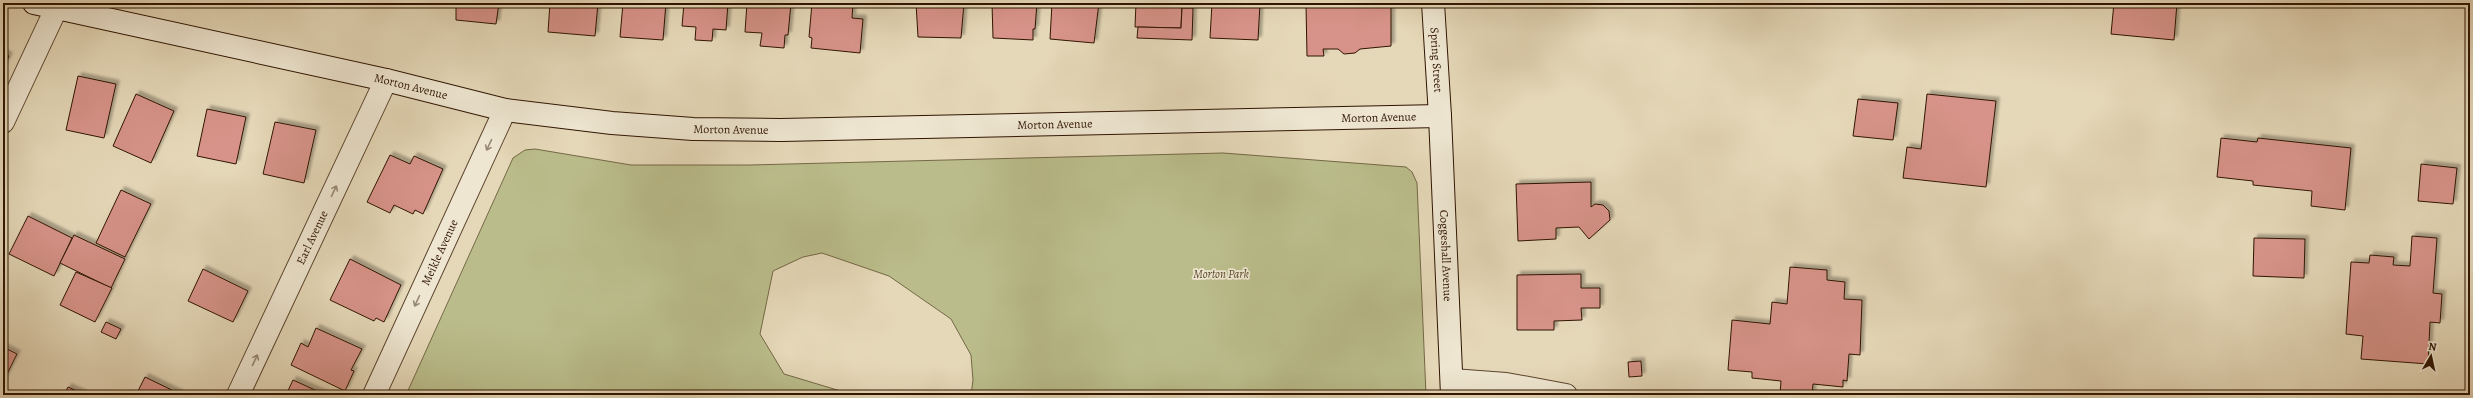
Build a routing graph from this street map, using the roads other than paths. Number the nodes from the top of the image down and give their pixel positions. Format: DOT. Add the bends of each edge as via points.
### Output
graph roads {
  1 [pos="34,3"];
  2 [pos="1433,3"];
  3 [pos="56,9"];
  4 [pos="386,80"];
  5 [pos="505,110"];
  6 [pos="1440,116"];
  7 [pos="3,122"];
  8 [pos="1452,387"];
  9 [pos="238,395"];
  10 [pos="374,395"];
  11 [pos="1566,395"];
  1 -- 3 [label="main road, Morton Avenue"];
  2 -- 6 [label="main road, Spring Street"];
  3 -- 4 [label="main road, Morton Avenue"];
  3 -- 7 [label="main road"];
  4 -- 5 [label="main road, Morton Avenue"];
  9 -- 4 [label="main road, Earl Avenue, one-way"];
  5 -- 6 [label="main road, Morton Avenue" via="612,123 693,129 781,130"];
  5 -- 10 [label="main road, Meikle Avenue, one-way"];
  6 -- 8 [label="main road, Coggeshall Avenue"];
  8 -- 11 [label="main road" via="1506,384"];
}
